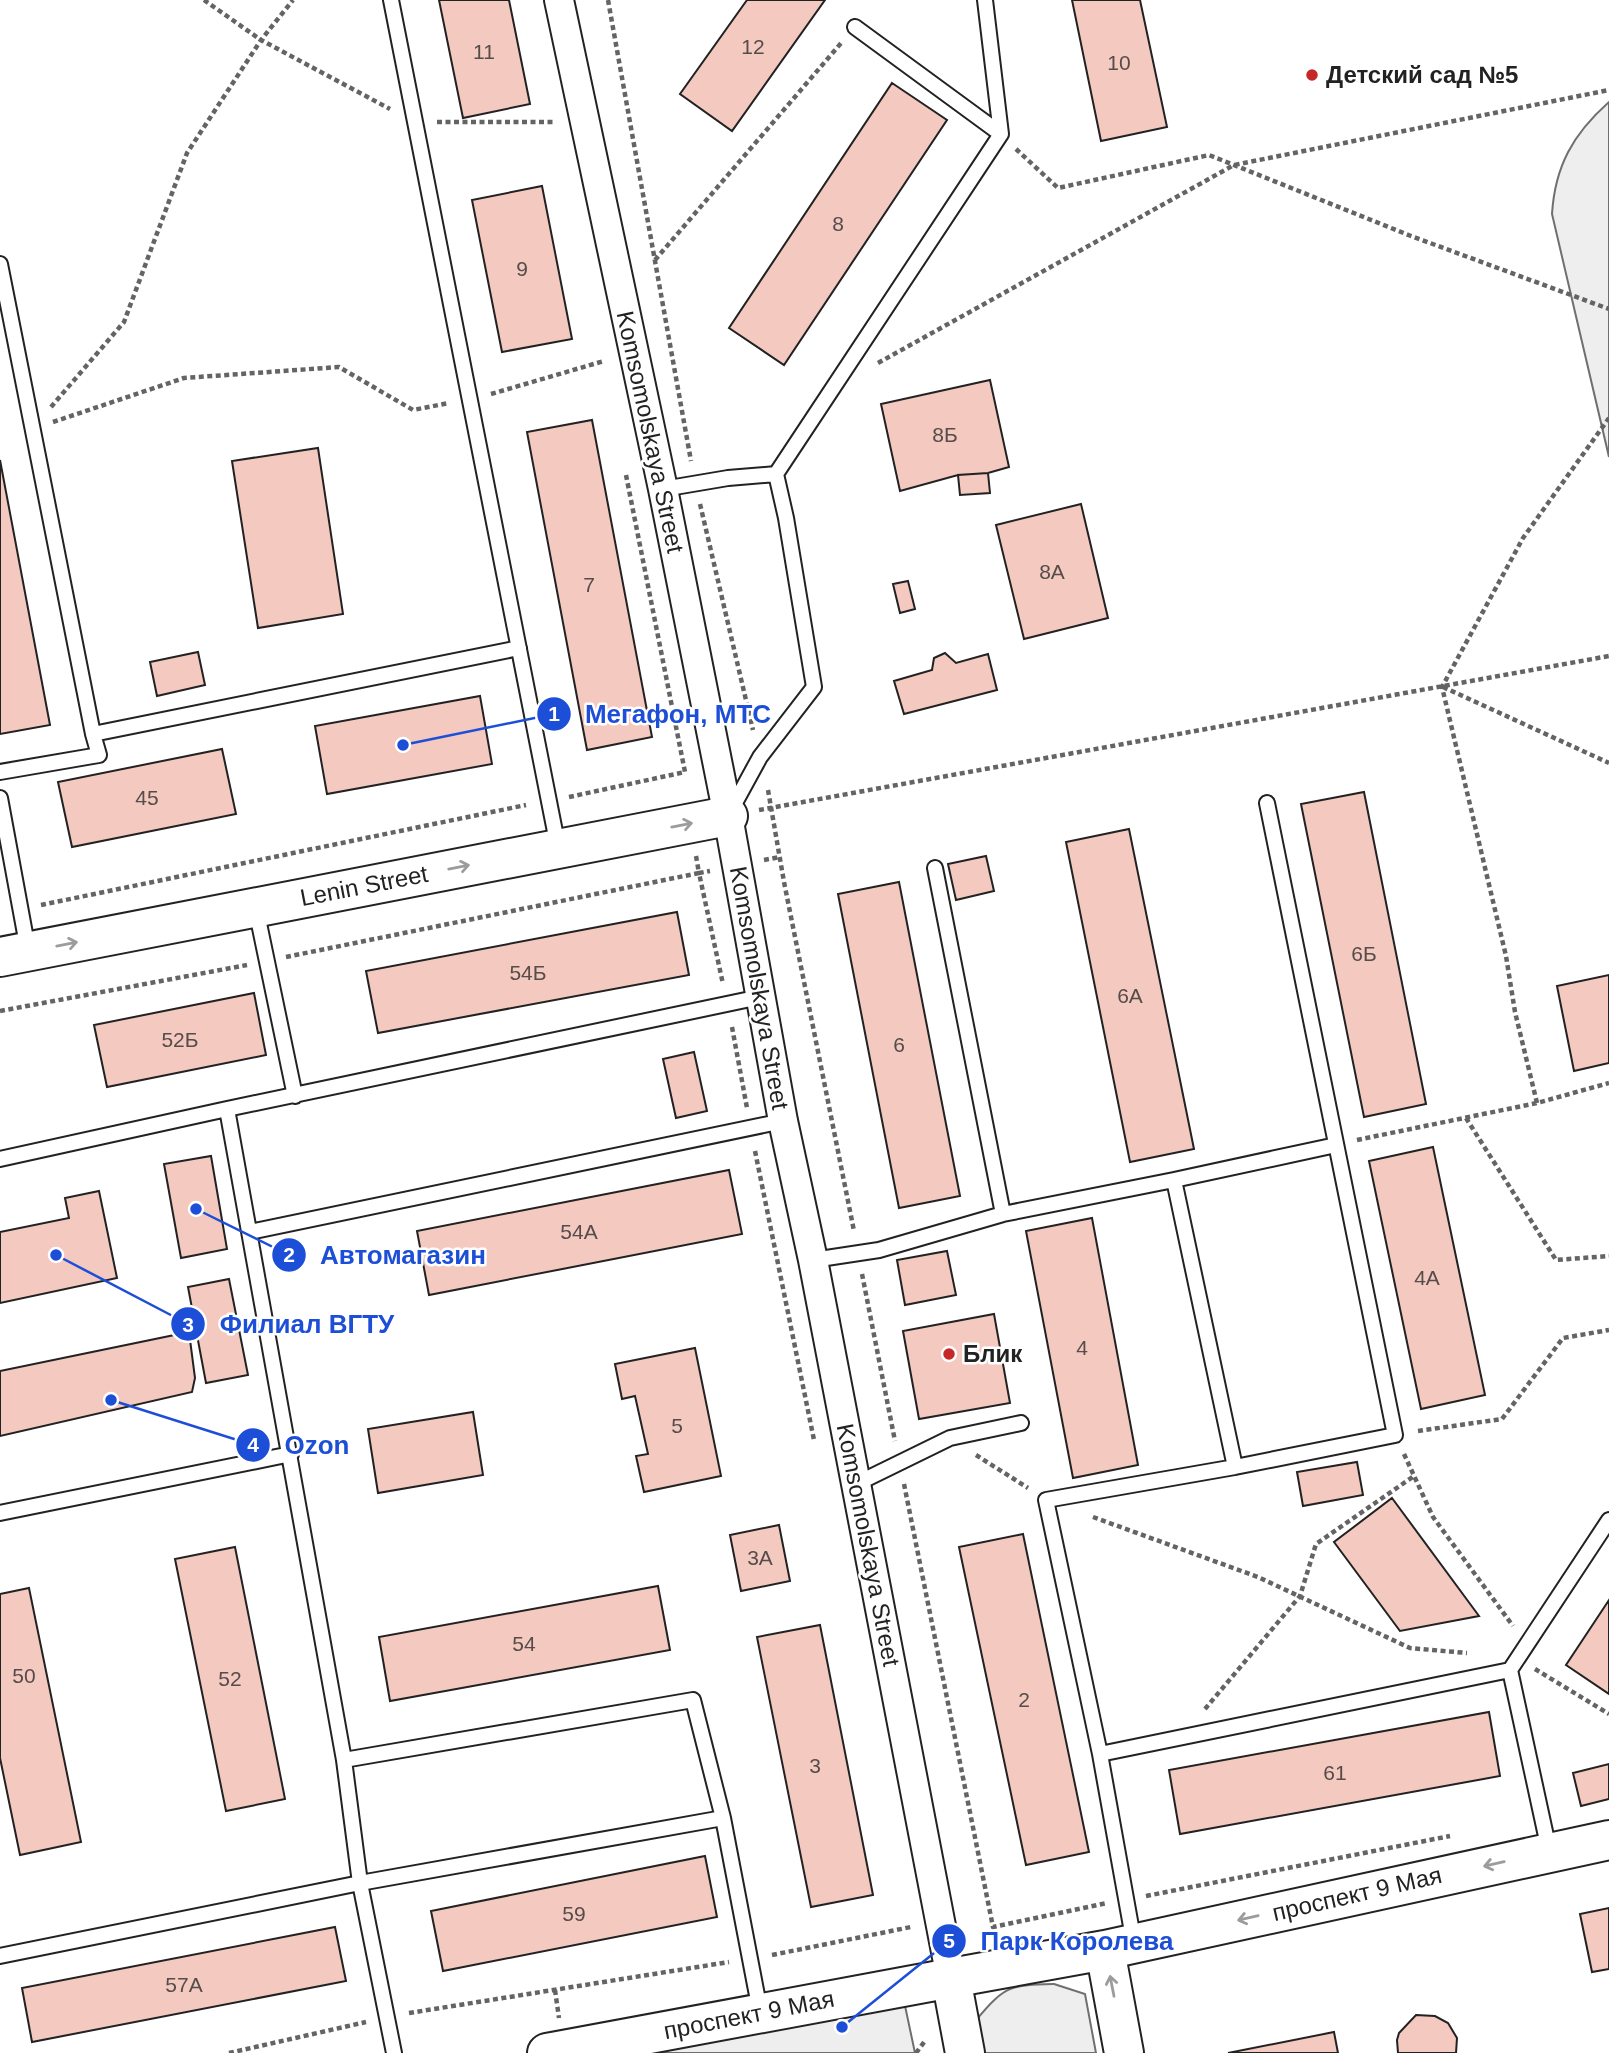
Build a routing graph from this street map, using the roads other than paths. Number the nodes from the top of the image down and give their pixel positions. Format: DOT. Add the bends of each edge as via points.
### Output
graph roads {
  1 [pos="391,0"];
  2 [pos="559,0"];
  3 [pos="985,0"];
  4 [pos="855,27"];
  5 [pos="1001,134"];
  6 [pos="0,264"];
  7 [pos="776,474"];
  8 [pos="663,489"];
  9 [pos="519,648"];
  10 [pos="93,734"];
  11 [pos="0,772"];
  12 [pos="0,798"];
  13 [pos="1267,803"];
  14 [pos="728,816"];
  15 [pos="559,848"];
  16 [pos="935,868"];
  17 [pos="256,906"];
  18 [pos="14,954"];
  19 [pos="760,997"];
  20 [pos="295,1096"];
  21 [pos="227,1109"];
  22 [pos="783,1121"];
  23 [pos="1336,1145"];
  24 [pos="0,1160"];
  25 [pos="1174,1180"];
  26 [pos="1003,1214"];
  27 [pos="250,1232"];
  28 [pos="813,1260"];
  29 [pos="1021,1423"];
  30 [pos="291,1454"];
  31 [pos="1235,1467"];
  32 [pos="856,1484"];
  33 [pos="0,1513"];
  34 [pos="1609,1520"];
  35 [pos="1514,1664"];
  36 [pos="1100,1754"];
  37 [pos="344,1760"];
  38 [pos="723,1818"];
  39 [pos="1609,1840"];
  40 [pos="1549,1852"];
  41 [pos="360,1883"];
  42 [pos="1119,1947"];
  43 [pos="0,1956"];
  44 [pos="951,1978"];
  45 [pos="760,2012"];
  46 [pos="394,2053"];
  47 [pos="547,2053"];
  48 [pos="965,2053"];
  49 [pos="1124,2053"];
  1 -- 9 [label="lane"];
  2 -- 8 [label="street, Komsomolskaya Street"];
  3 -- 5 [label="lane"];
  4 -- 5 [label="lane"];
  5 -- 7 [label="lane"];
  6 -- 10 [label="lane"];
  7 -- 8 [label="lane"];
  7 -- 14 [label="lane" via="814,687 760,757"];
  8 -- 14 [label="street, Komsomolskaya Street"];
  9 -- 10 [label="lane"];
  9 -- 15 [label="lane"];
  10 -- 11 [label="lane" via="99,755"];
  12 -- 18 [label="lane"];
  13 -- 23 [label="lane"];
  15 -- 14 [label="street, Lenin Street, one-way"];
  14 -- 19 [label="street, Komsomolskaya Street"];
  17 -- 15 [label="street, Lenin Street, one-way"];
  16 -- 26 [label="lane"];
  18 -- 17 [label="street, Lenin Street, one-way"];
  17 -- 20 [label="lane"];
  19 -- 20 [label="lane"];
  19 -- 22 [label="street, Komsomolskaya Street"];
  20 -- 21 [label="lane"];
  21 -- 24 [label="lane"];
  21 -- 27 [label="lane"];
  22 -- 27 [label="lane"];
  22 -- 28 [label="street, Komsomolskaya Street"];
  23 -- 25 [label="lane"];
  23 -- 31 [label="lane" via="1395,1434"];
  25 -- 26 [label="lane"];
  25 -- 31 [label="lane"];
  26 -- 28 [label="lane" via="879,1250"];
  27 -- 30 [label="lane"];
  28 -- 32 [label="street, Komsomolskaya Street"];
  29 -- 32 [label="lane" via="950,1438"];
  30 -- 33 [label="lane"];
  30 -- 37 [label="lane"];
  31 -- 36 [label="lane" via="1046,1500"];
  32 -- 44 [label="street, Komsomolskaya Street"];
  34 -- 35 [label="lane"];
  35 -- 36 [label="lane"];
  35 -- 40 [label="lane"];
  36 -- 42 [label="lane" via="1126,1899"];
  37 -- 38 [label="lane" via="693,1700"];
  37 -- 41 [label="lane"];
  38 -- 41 [label="lane"];
  38 -- 45 [label="lane"];
  39 -- 40 [label="street, проспект 9 Мая"];
  40 -- 42 [label="street, проспект 9 Мая, one-way"];
  41 -- 43 [label="lane"];
  41 -- 46 [label="lane"];
  42 -- 44 [label="street, проспект 9 Мая"];
  49 -- 42 [label="street, one-way"];
  44 -- 45 [label="street, проспект 9 Мая"];
  44 -- 48 [label="street"];
  45 -- 47 [label="street, проспект 9 Мая"];
}
